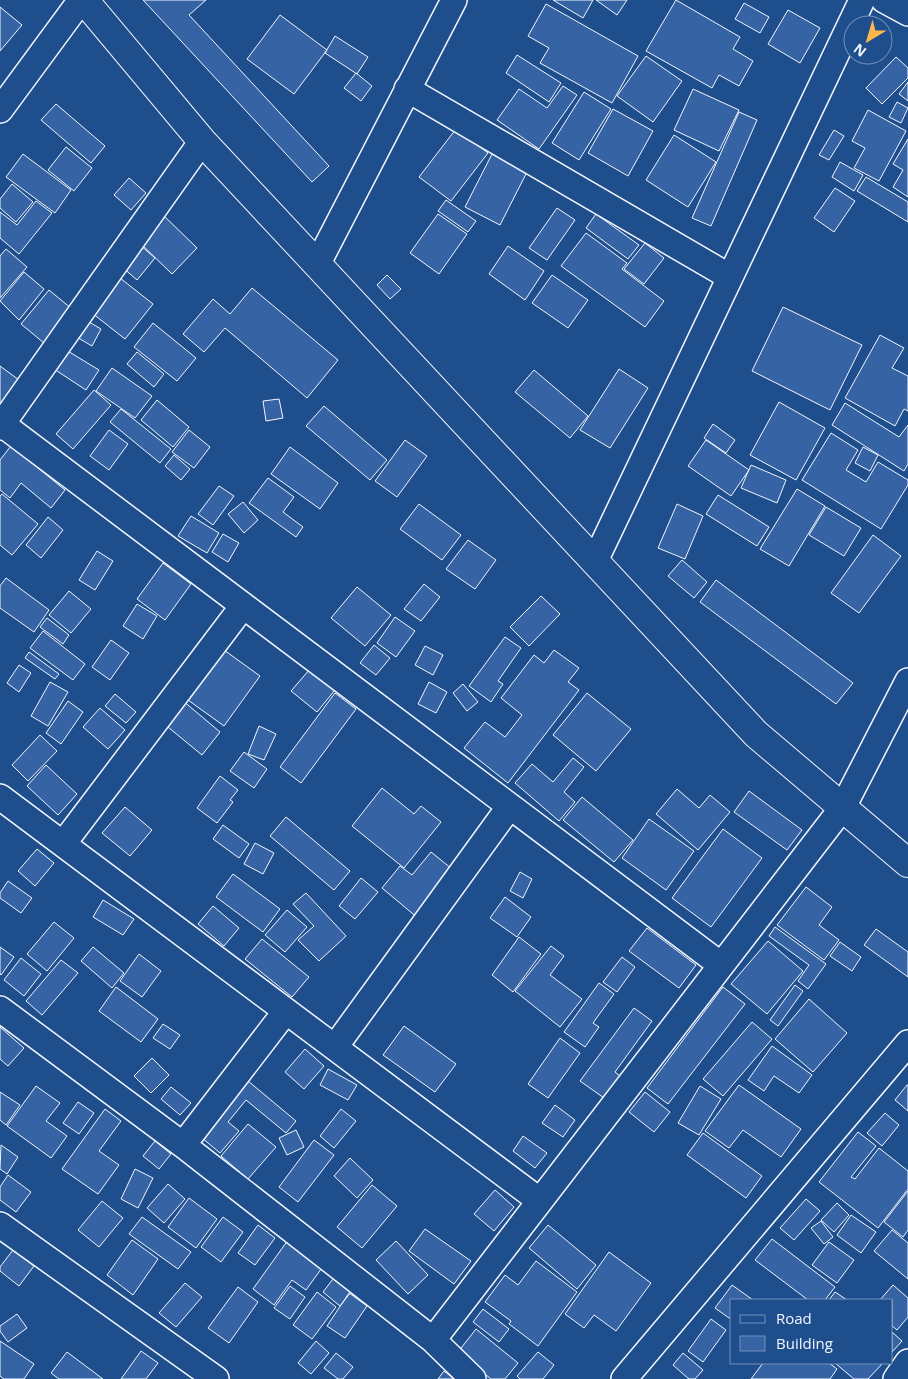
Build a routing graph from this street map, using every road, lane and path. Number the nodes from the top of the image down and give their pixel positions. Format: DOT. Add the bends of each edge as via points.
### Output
graph roads {
  1 [pos="82,0"];
  2 [pos="454,0"];
  3 [pos="862,0"];
  4 [pos="884,0"];
  5 [pos="908,13"];
  6 [pos="407,89"];
  7 [pos="0,110"];
  8 [pos="202,141"];
  9 [pos="318,263"];
  10 [pos="730,277"];
  11 [pos="1,426"];
  12 [pos="595,561"];
  13 [pos="243,606"];
  14 [pos="908,681"];
  15 [pos="0,797"];
  16 [pos="510,806"];
  17 [pos="843,807"];
  18 [pos="63,844"];
  19 [pos="908,863"];
  20 [pos="721,965"];
  21 [pos="0,1009"];
  22 [pos="286,1011"];
  23 [pos="908,1043"];
  24 [pos="334,1046"];
  25 [pos="183,1145"];
  26 [pos="540,1201"];
  27 [pos="0,1224"];
  28 [pos="433,1340"];
  29 [pos="908,1362"];
  30 [pos="216,1379"];
  31 [pos="474,1379"];
  32 [pos="624,1379"];
  33 [pos="896,1379"];
  1 -- 7 [label="street"];
  1 -- 8 [label="street"];
  2 -- 6 [label="street"];
  3 -- 10 [label="street"];
  4 -- 5 [label="street"];
  6 -- 9 [label="street"];
  6 -- 10 [label="street"];
  8 -- 9 [label="street"];
  8 -- 11 [label="street"];
  9 -- 12 [label="street"];
  10 -- 12 [label="street"];
  11 -- 13 [label="street"];
  12 -- 17 [label="street" via="756,734"];
  13 -- 16 [label="street"];
  13 -- 18 [label="street"];
  14 -- 17 [label="street"];
  15 -- 18 [label="street"];
  16 -- 20 [label="street"];
  16 -- 24 [label="street"];
  17 -- 19 [label="street"];
  17 -- 20 [label="street"];
  18 -- 22 [label="street"];
  20 -- 26 [label="street"];
  21 -- 25 [label="street"];
  22 -- 24 [label="street"];
  22 -- 25 [label="street"];
  23 -- 32 [label="street"];
  24 -- 26 [label="street"];
  25 -- 28 [label="street"];
  26 -- 28 [label="street"];
  27 -- 30 [label="street"];
  28 -- 31 [label="street"];
  29 -- 33 [label="street"];
}
